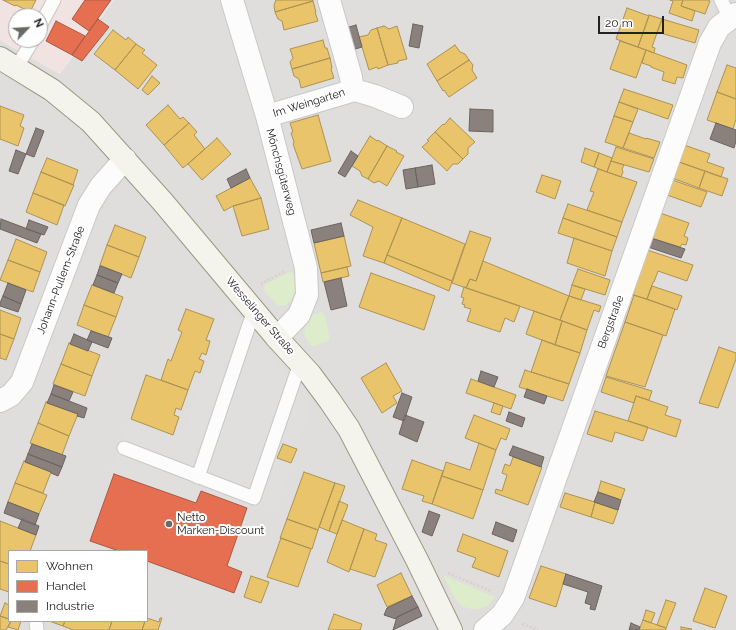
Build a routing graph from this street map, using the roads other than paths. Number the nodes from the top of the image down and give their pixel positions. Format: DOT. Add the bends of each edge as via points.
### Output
graph roads {
  1 [pos="54,0"];
  2 [pos="232,0"];
  3 [pos="328,0"];
  4 [pos="729,10"];
  5 [pos="48,11"];
  6 [pos="24,48"];
  7 [pos="8,63"];
  8 [pos="351,89"];
  9 [pos="402,106"];
  10 [pos="267,116"];
  11 [pos="125,159"];
  12 [pos="248,303"];
  13 [pos="277,338"];
  14 [pos="300,363"];
  15 [pos="0,401"];
  16 [pos="124,448"];
  17 [pos="198,477"];
  18 [pos="451,630"];
  19 [pos="485,630"];
  1 -- 5 [label="lane"];
  2 -- 10 [label="street, Mönchsgüterweg"];
  3 -- 8 [label="street, Im Weingarten" via="351,78"];
  4 -- 19 [label="street, Bergstraße" via="710,43 512,599 502,616"];
  6 -- 7 [label="lane"];
  7 -- 11 [label="street, Wesselinger Straße" via="52,90 91,122"];
  8 -- 9 [label="street, Im Weingarten"];
  8 -- 10 [label="street, Im Weingarten"];
  10 -- 13 [label="street, Mönchsgüterweg" via="306,268 307,295 299,315"];
  11 -- 12 [label="street, Wesselinger Straße"];
  11 -- 15 [label="street, Johann-Pullem-Straße" via="101,186 89,205 22,382 11,395"];
  12 -- 13 [label="street, Wesselinger Straße"];
  12 -- 17 [label="lane"];
  13 -- 14 [label="street, Wesselinger Straße"];
  14 -- 17 [label="lane" via="254,498"];
  14 -- 18 [label="street, Wesselinger Straße" via="349,429"];
  16 -- 17 [label="lane"];
}
